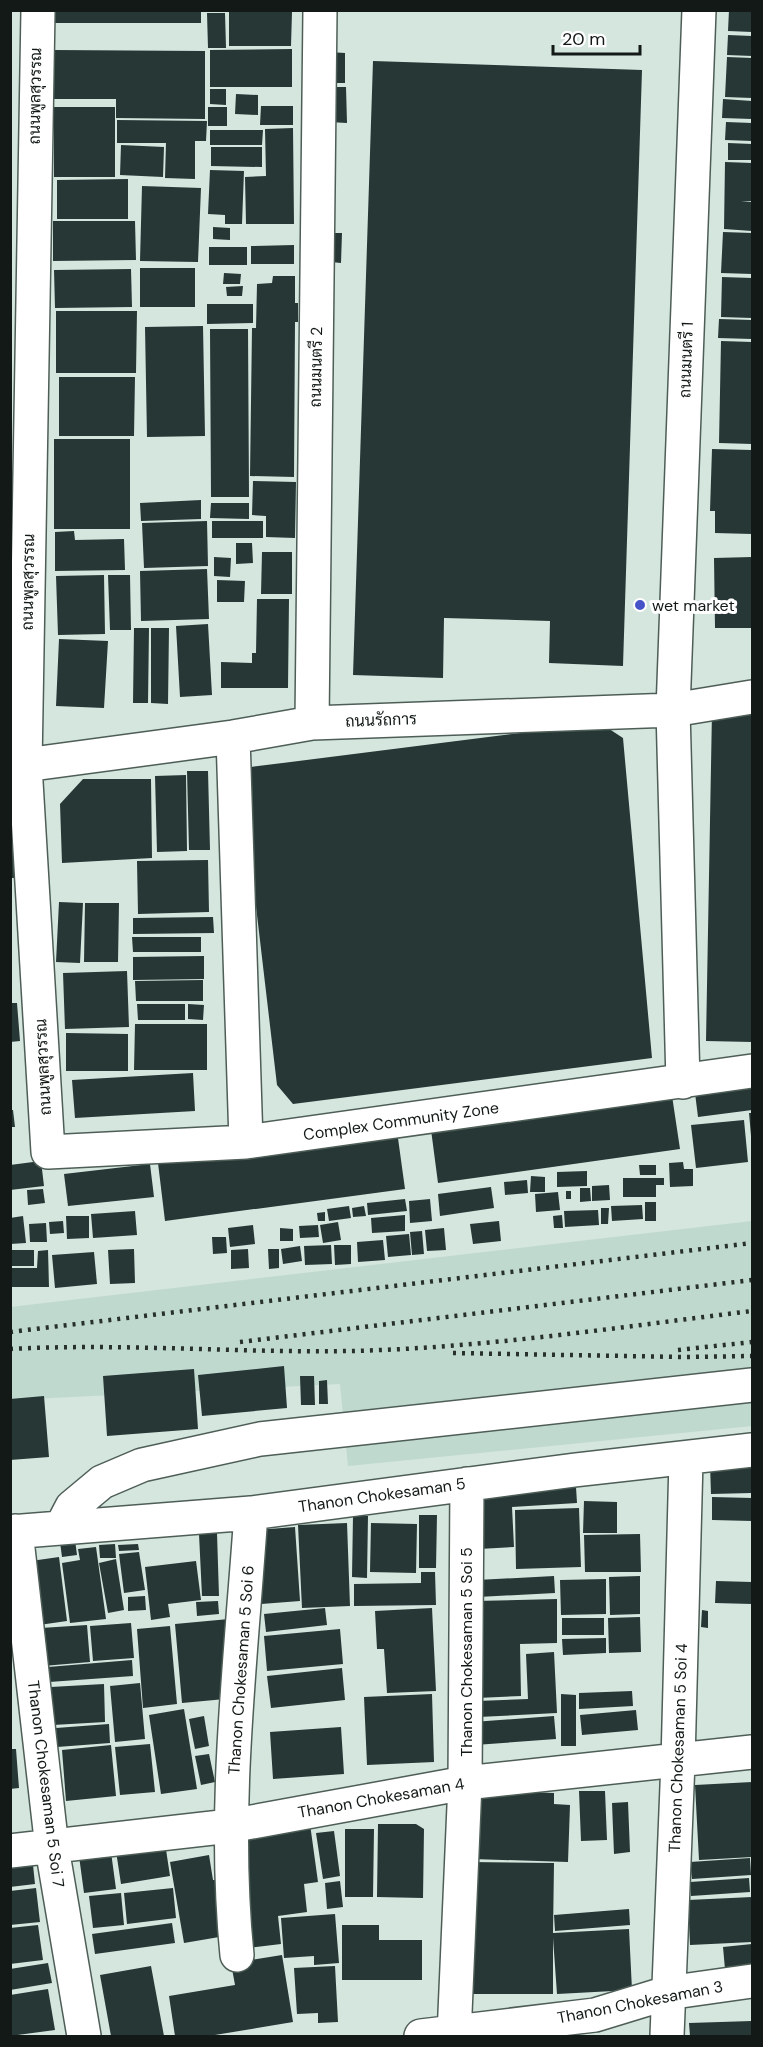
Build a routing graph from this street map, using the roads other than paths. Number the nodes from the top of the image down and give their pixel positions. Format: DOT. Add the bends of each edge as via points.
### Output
graph roads {
  1 [pos="38,10"];
  2 [pos="320,10"];
  3 [pos="699,10"];
  4 [pos="22,107"];
  5 [pos="753,697"];
  6 [pos="673,710"];
  7 [pos="312,723"];
  8 [pos="233,737"];
  9 [pos="18,766"];
  10 [pos="753,1071"];
  11 [pos="683,1082"];
  12 [pos="246,1142"];
  13 [pos="48,1152"];
  14 [pos="753,1385"];
  15 [pos="753,1450"];
  16 [pos="686,1460"];
  17 [pos="467,1484"];
  18 [pos="252,1513"];
  19 [pos="62,1526"];
  20 [pos="13,1532"];
  21 [pos="753,1752"];
  22 [pos="678,1761"];
  23 [pos="465,1783"];
  24 [pos="230,1826"];
  25 [pos="52,1848"];
  26 [pos="10,1851"];
  27 [pos="237,1955"];
  28 [pos="753,1981"];
  29 [pos="668,1993"];
  30 [pos="454,2035"];
  31 [pos="84,2037"];
  32 [pos="421,2037"];
  33 [pos="667,2037"];
  1 -- 4 [label="street, ถนนพูลสุวรรณ"];
  2 -- 7 [label="street, ถนนมนตรี 2"];
  3 -- 6 [label="street, ถนนมนตรี 1"];
  4 -- 9 [label="street, ถนนพูลสุวรรณ"];
  5 -- 6 [label="street, ถนนรัถการ"];
  6 -- 7 [label="street, ถนนรัถการ"];
  6 -- 11 [label="street, ถนนมนตรี 1"];
  7 -- 8 [label="street, ถนนรัถการ"];
  8 -- 9 [label="street, ถนนรัถการ"];
  8 -- 12 [label="street"];
  9 -- 13 [label="street, ถนนพูลสุวรรณ"];
  10 -- 11 [label="street, Complex Community Zone"];
  11 -- 12 [label="street, Complex Community Zone"];
  12 -- 13 [label="street, Complex Community Zone"];
  14 -- 19 [label="street" via="260,1439 142,1465 102,1482 72,1507"];
  15 -- 16 [label="street, Thanon Chokesaman 5"];
  16 -- 17 [label="street, Thanon Chokesaman 5"];
  16 -- 22 [label="street, Thanon Chokesaman 5 Soi 4"];
  17 -- 18 [label="street, Thanon Chokesaman 5"];
  17 -- 23 [label="street, Thanon Chokesaman 5 Soi 5"];
  18 -- 19 [label="street, Thanon Chokesaman 5"];
  18 -- 24 [label="street, Thanon Chokesaman 5 Soi 6"];
  19 -- 20 [label="street, Thanon Chokesaman 5"];
  20 -- 25 [label="street, Thanon Chokesaman 5 Soi 7"];
  21 -- 22 [label="street, Thanon Chokesaman 4"];
  22 -- 23 [label="street, Thanon Chokesaman 4"];
  22 -- 29 [label="street, Thanon Chokesaman 5 Soi 4"];
  23 -- 24 [label="street, Thanon Chokesaman 4"];
  23 -- 30 [label="street, Thanon Chokesaman 5 Soi 5"];
  24 -- 25 [label="street, Thanon Chokesaman 4"];
  24 -- 27 [label="street, Thanon Chokesaman 5 Soi 6" via="231,1902"];
  25 -- 26 [label="street, Thanon Chokesaman 4"];
  25 -- 31 [label="street, Thanon Chokesaman 5 Soi 7"];
  28 -- 29 [label="street, Thanon Chokesaman 3"];
  29 -- 30 [label="street, Thanon Chokesaman 3" via="595,2015"];
  29 -- 33 [label="street, Thanon Chokesaman 5 Soi 4"];
  30 -- 32 [label="street, Thanon Chokesaman 3"];
}
